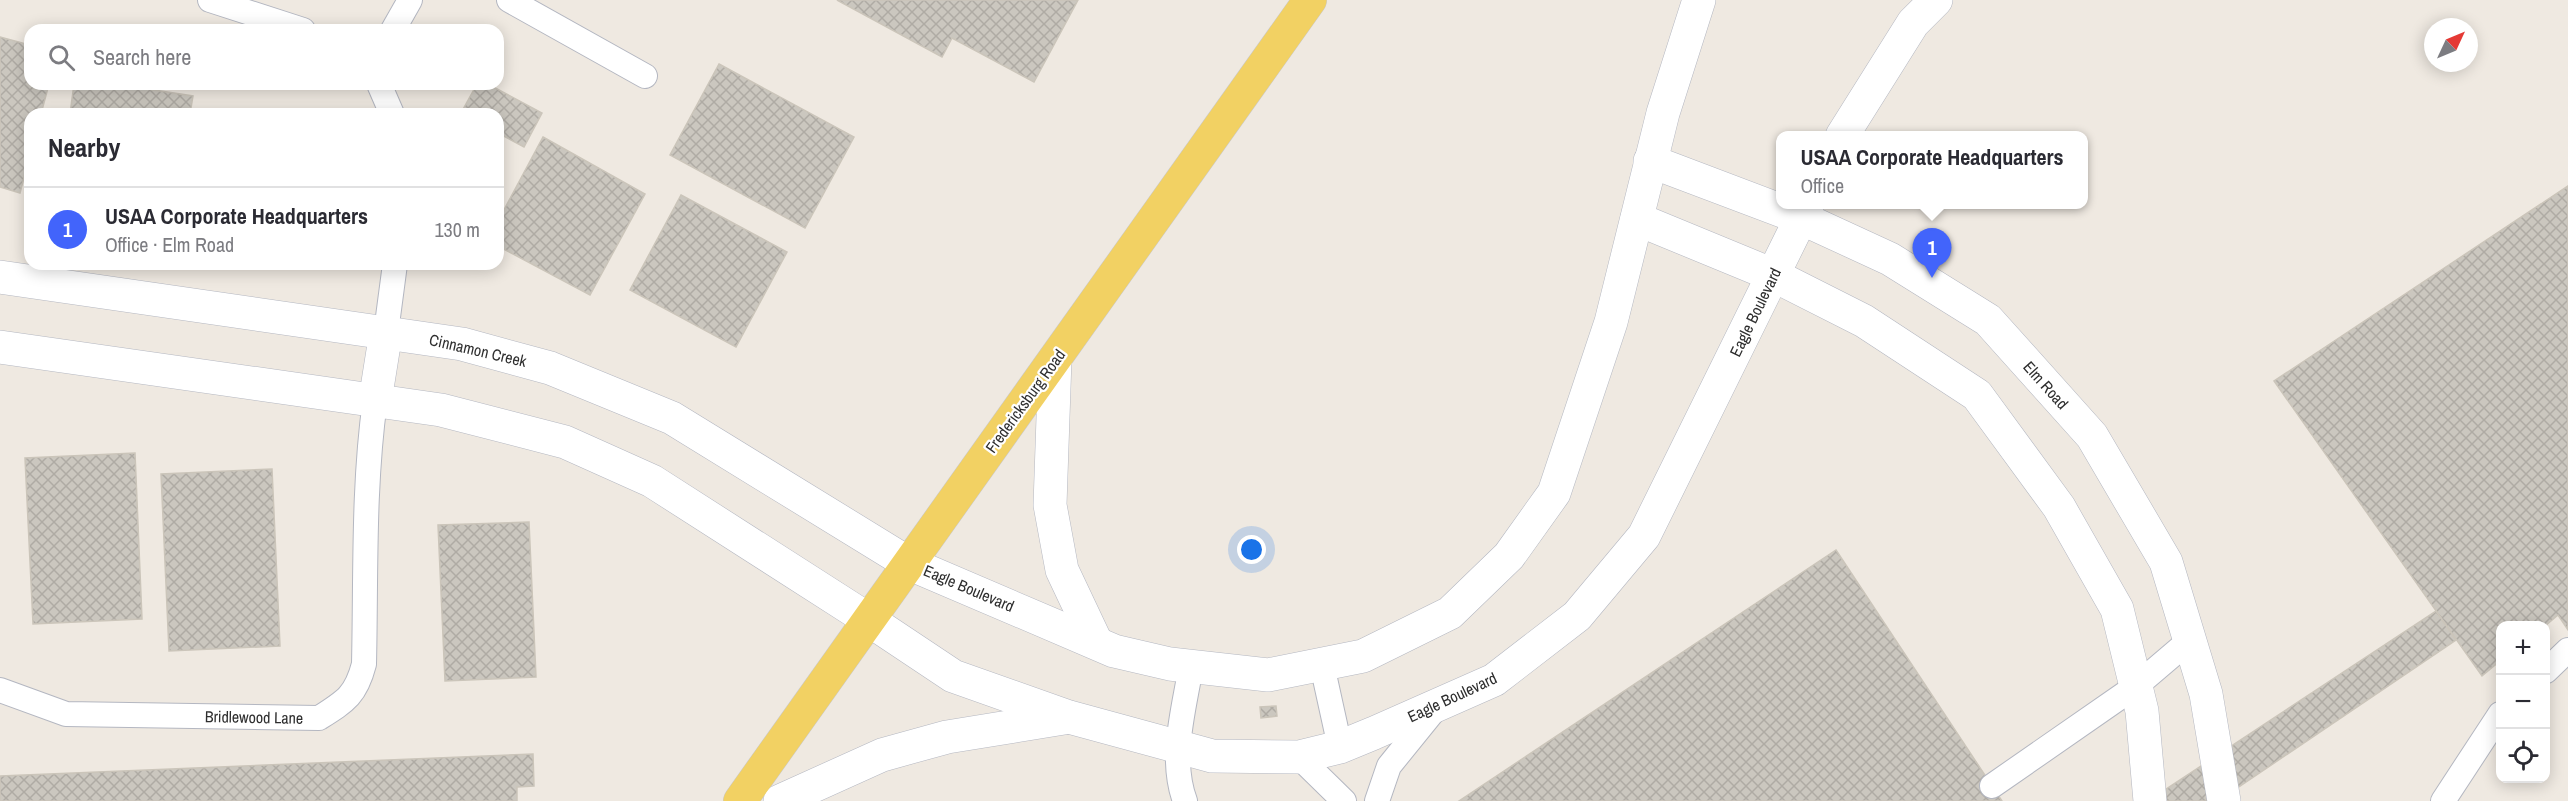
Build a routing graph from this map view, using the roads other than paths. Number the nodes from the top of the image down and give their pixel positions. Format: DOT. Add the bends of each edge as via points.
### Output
graph roads {
  1 [pos="210,0"];
  2 [pos="410,0"];
  3 [pos="509,0"];
  4 [pos="1310,0"];
  5 [pos="1699,0"];
  6 [pos="1936,0"];
  7 [pos="284,24"];
  8 [pos="396,24"];
  9 [pos="645,76"];
  10 [pos="381,90"];
  11 [pos="390,108"];
  12 [pos="1845,131"];
  13 [pos="1650,161"];
  14 [pos="1776,202"];
  15 [pos="1805,212"];
  16 [pos="1637,219"];
  17 [pos="394,270"];
  18 [pos="1773,275"];
  19 [pos="0,277"];
  20 [pos="386,332"];
  21 [pos="0,347"];
  22 [pos="1055,359"];
  23 [pos="375,401"];
  24 [pos="908,563"];
  25 [pos="869,620"];
  26 [pos="2190,640"];
  27 [pos="1096,642"];
  28 [pos="2568,650"];
  29 [pos="1322,665"];
  30 [pos="1191,666"];
  31 [pos="2550,667"];
  32 [pos="2136,686"];
  33 [pos="0,690"];
  34 [pos="1441,703"];
  35 [pos="1069,717"];
  36 [pos="2496,720"];
  37 [pos="1178,747"];
  38 [pos="1340,747"];
  39 [pos="1299,757"];
  40 [pos="1992,786"];
  41 [pos="740,801"];
  42 [pos="780,801"];
  43 [pos="1185,801"];
  44 [pos="1344,801"];
  45 [pos="1377,801"];
  46 [pos="2150,801"];
  47 [pos="2224,801"];
  48 [pos="2443,801"];
  1 -- 7 [label="lane"];
  2 -- 8 [label="lane"];
  3 -- 9 [label="lane"];
  4 -- 22 [label="main road, Fredericksburg Road"];
  5 -- 13 [label="street, Eagle Boulevard"];
  6 -- 12 [label="street" via="1913,23"];
  10 -- 11 [label="lane"];
  13 -- 14 [label="street, Elm Road"];
  13 -- 16 [label="street, Eagle Boulevard"];
  15 -- 18 [label="street, Eagle Boulevard"];
  15 -- 26 [label="street, Elm Road" via="1988,320 2092,436 2166,562"];
  16 -- 18 [label="street"];
  16 -- 29 [label="street, Eagle Boulevard" via="1611,321 1554,493 1509,556 1450,613 1363,656"];
  17 -- 20 [label="lane"];
  18 -- 32 [label="street" via="1864,321 1977,394 2059,507 2117,609"];
  18 -- 34 [label="street, Eagle Boulevard" via="1644,536 1577,616 1494,680"];
  19 -- 20 [label="street, Cinnamon Creek"];
  20 -- 23 [label="street"];
  20 -- 24 [label="street, Cinnamon Creek" via="462,344 550,368 672,418"];
  21 -- 23 [label="street"];
  22 -- 24 [label="main road, Fredericksburg Road"];
  22 -- 27 [label="street" via="1050,505 1062,570"];
  23 -- 25 [label="street" via="441,410 565,442 652,481"];
  23 -- 33 [label="lane, Bridlewood Lane" via="366,525 364,664 359,684 347,701 320,718 66,714"];
  24 -- 25 [label="main road, Fredericksburg Road"];
  24 -- 27 [label="street, Eagle Boulevard"];
  25 -- 35 [label="street, Eagle Boulevard" via="953,676"];
  25 -- 41 [label="main road, Fredericksburg Road"];
  26 -- 32 [label="lane"];
  26 -- 47 [label="street, Elm Road" via="2206,694"];
  27 -- 30 [label="street, Eagle Boulevard" via="1114,651"];
  28 -- 31 [label="lane"];
  29 -- 30 [label="street, Eagle Boulevard" via="1268,675"];
  29 -- 38 [label="lane"];
  30 -- 37 [label="lane"];
  32 -- 40 [label="lane"];
  32 -- 46 [label="street"];
  34 -- 38 [label="street, Eagle Boulevard"];
  34 -- 45 [label="lane" via="1389,766"];
  35 -- 37 [label="street, Eagle Boulevard"];
  35 -- 42 [label="street" via="947,736 882,755"];
  36 -- 48 [label="lane"];
  37 -- 39 [label="street, Eagle Boulevard" via="1212,756"];
  37 -- 43 [label="lane"];
  38 -- 39 [label="street, Eagle Boulevard"];
  39 -- 44 [label="lane"];
}
